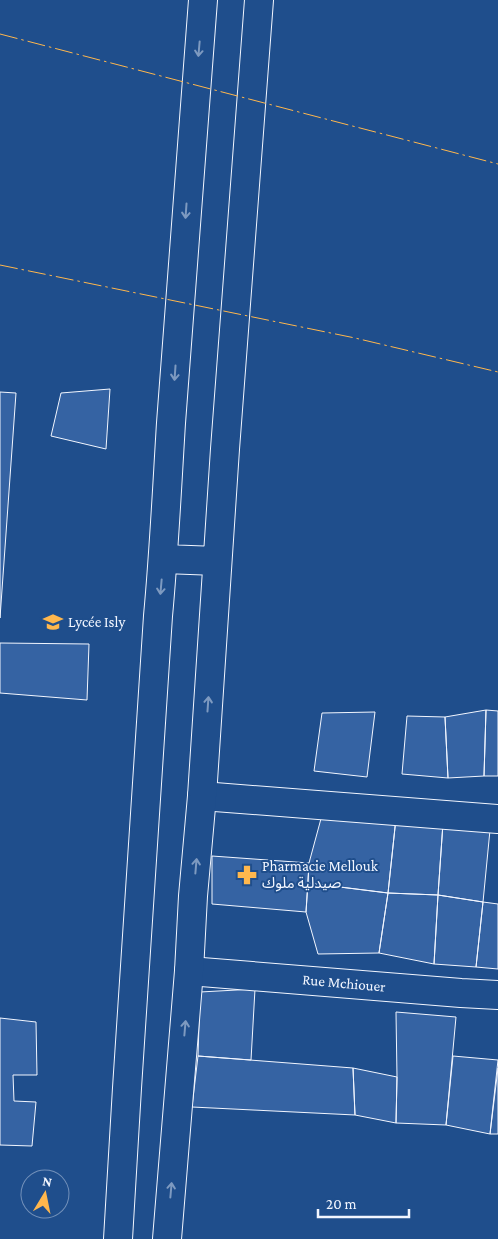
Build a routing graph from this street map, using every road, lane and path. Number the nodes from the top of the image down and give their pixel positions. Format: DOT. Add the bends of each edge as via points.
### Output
graph roads {
  1 [pos="203,0"];
  2 [pos="259,0"];
  3 [pos="164,559"];
  4 [pos="217,561"];
  5 [pos="202,796"];
  6 [pos="498,819"];
  7 [pos="189,971"];
  8 [pos="498,995"];
  9 [pos="118,1239"];
  10 [pos="168,1239"];
  1 -- 3 [label="main road, one-way"];
  2 -- 4 [label="main road"];
  3 -- 4 [label="main road"];
  3 -- 9 [label="main road, one-way"];
  5 -- 4 [label="main road, one-way"];
  5 -- 6 [label="main road"];
  7 -- 5 [label="main road, one-way"];
  7 -- 8 [label="main road, Rue Mchiouer"];
  10 -- 7 [label="main road, one-way"];
}
